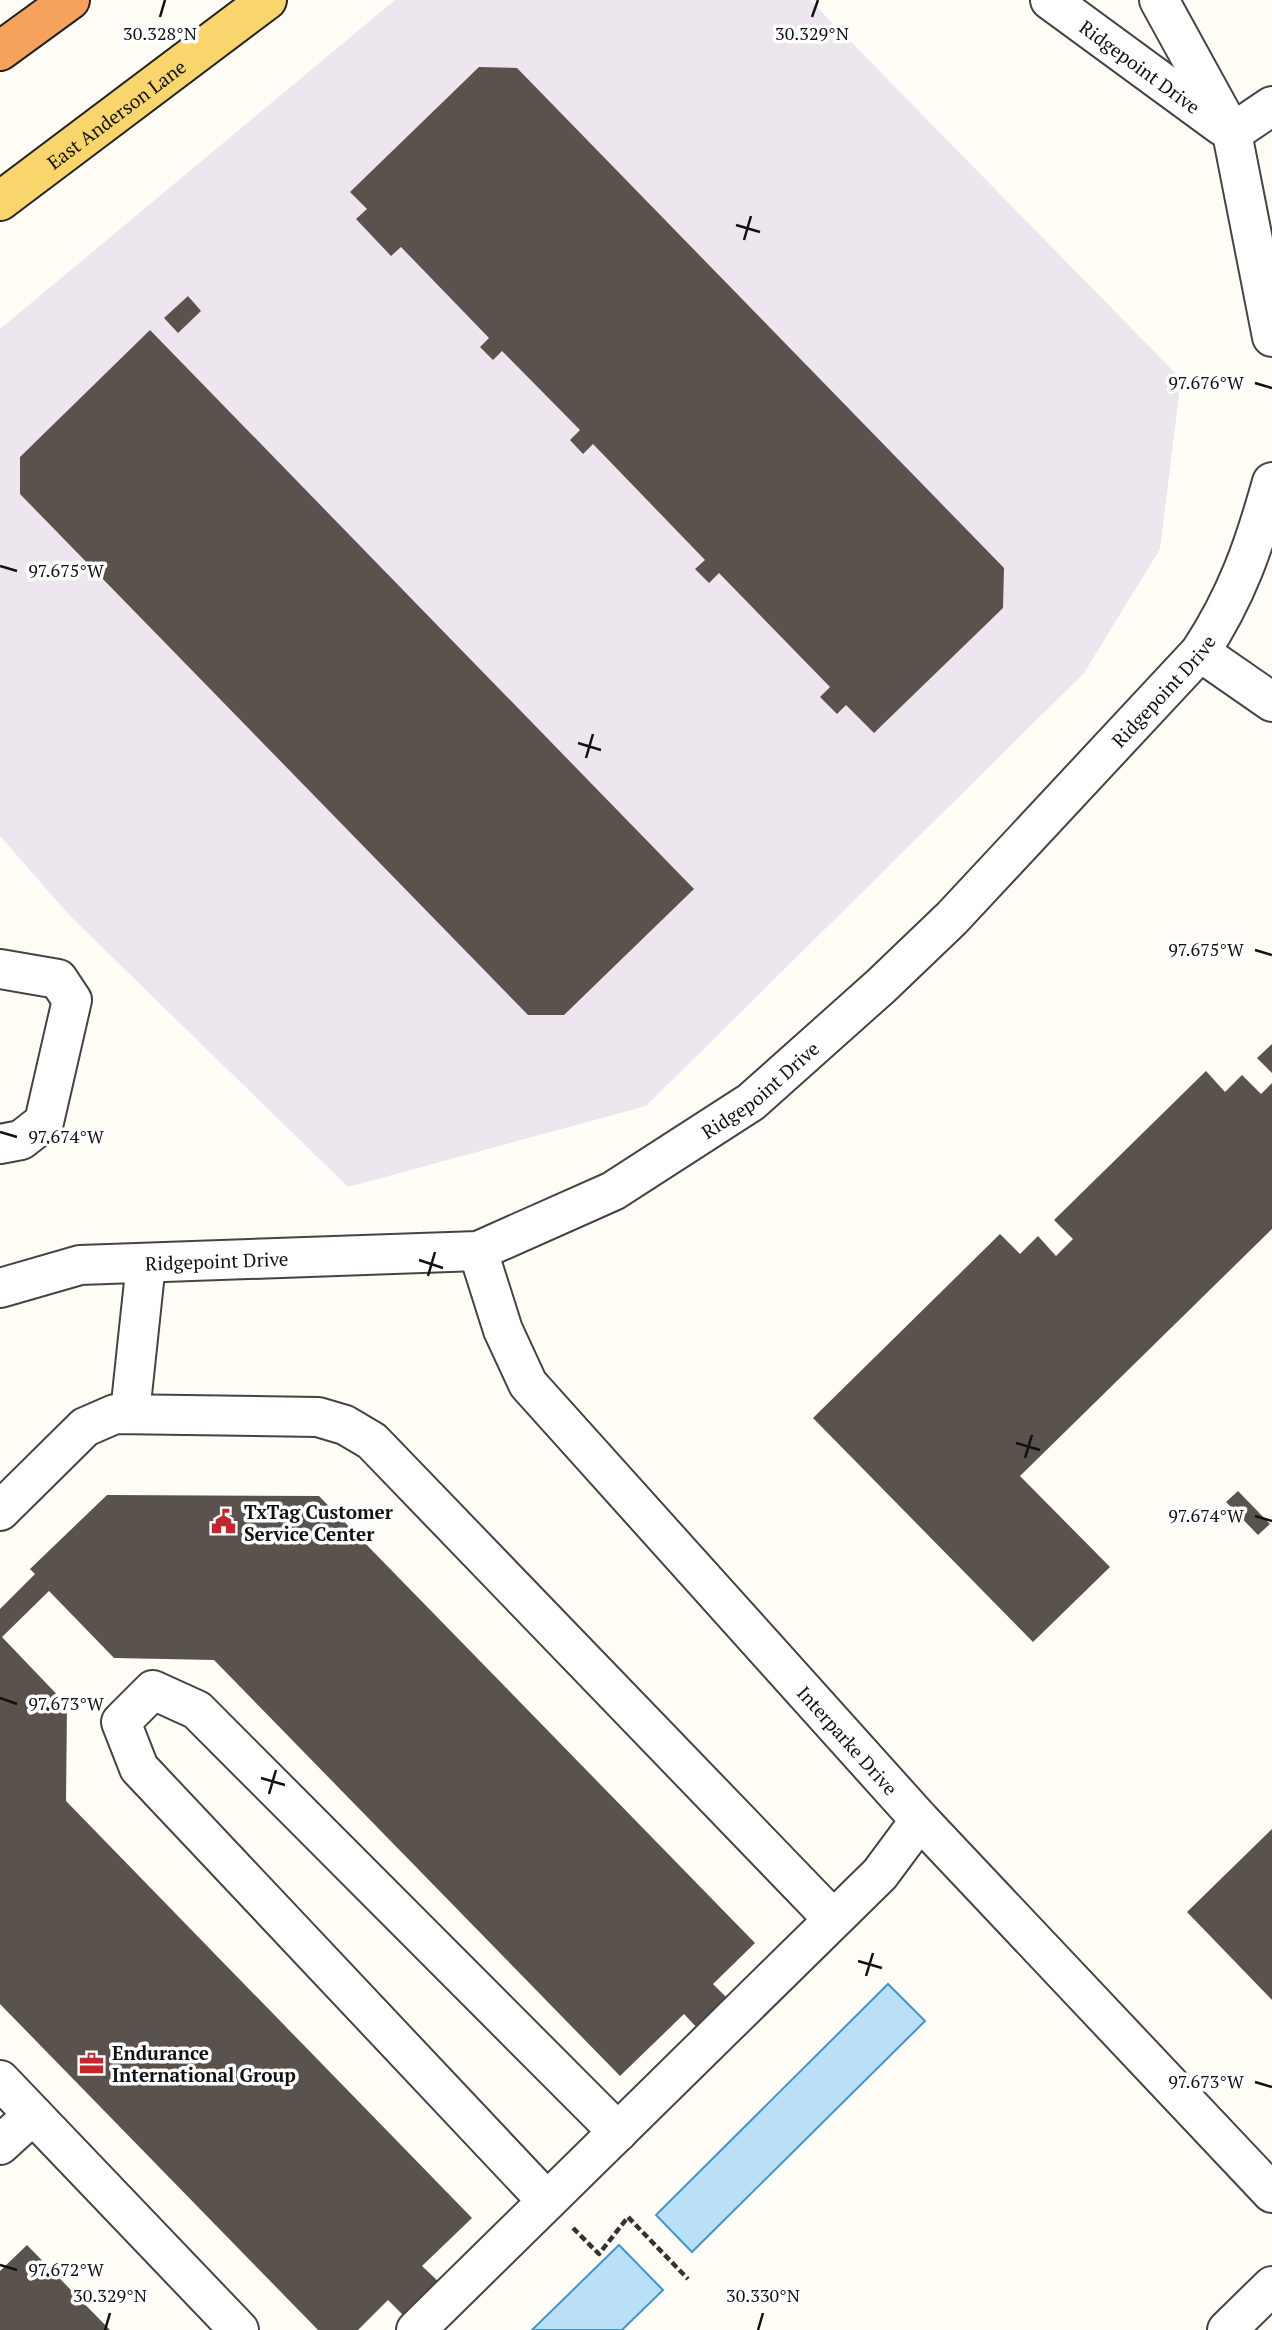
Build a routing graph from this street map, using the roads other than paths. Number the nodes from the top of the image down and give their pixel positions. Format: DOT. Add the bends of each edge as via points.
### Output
graph roads {
  1 [pos="68,0"];
  2 [pos="267,0"];
  3 [pos="1050,0"];
  4 [pos="1159,0"];
  5 [pos="0,38"];
  6 [pos="0,51"];
  7 [pos="1272,106"];
  8 [pos="1232,133"];
  9 [pos="0,201"];
  10 [pos="1272,337"];
  11 [pos="1272,482"];
  12 [pos="1200,652"];
  13 [pos="1272,702"];
  14 [pos="0,969"];
  15 [pos="0,1144"];
  16 [pos="478,1251"];
  17 [pos="146,1263"];
  18 [pos="0,1288"];
  19 [pos="130,1413"];
  20 [pos="0,1511"];
  21 [pos="920,1820"];
  22 [pos="833,1919"];
  23 [pos="0,2080"];
  24 [pos="33,2115"];
  25 [pos="618,2132"];
  26 [pos="0,2145"];
  27 [pos="1272,2193"];
  28 [pos="547,2202"];
  29 [pos="1272,2286"];
  30 [pos="239,2330"];
  31 [pos="416,2330"];
  32 [pos="1227,2330"];
  1 -- 5 [label="highway"];
  1 -- 6 [label="highway"];
  2 -- 9 [label="main road, East Anderson Lane"];
  3 -- 8 [label="street, Ridgepoint Drive"];
  4 -- 8 [label="street, Ridgepoint Drive"];
  7 -- 8 [label="street"];
  8 -- 10 [label="street, Ridgepoint Drive"];
  11 -- 12 [label="street, Ridgepoint Drive" via="1227,611"];
  12 -- 13 [label="street"];
  12 -- 16 [label="street, Ridgepoint Drive" via="952,918 751,1102 613,1191"];
  14 -- 15 [label="street" via="58,979 72,1000 44,1122 20,1140"];
  16 -- 17 [label="street, Ridgepoint Drive"];
  16 -- 21 [label="street, Interparke Drive" via="503,1330 528,1384"];
  17 -- 18 [label="street, Ridgepoint Drive" via="80,1265"];
  17 -- 19 [label="street"];
  19 -- 20 [label="street" via="115,1414 85,1427"];
  19 -- 22 [label="street" via="318,1417 345,1424 373,1441"];
  21 -- 22 [label="street" via="880,1874"];
  21 -- 27 [label="street, Interparke Drive"];
  22 -- 25 [label="street"];
  23 -- 24 [label="street"];
  24 -- 26 [label="street"];
  24 -- 30 [label="street"];
  25 -- 28 [label="street"];
  25 -- 28 [label="street" via="197,1710 153,1690 121,1722 139,1768"];
  28 -- 31 [label="street"];
  29 -- 32 [label="street"];
}
